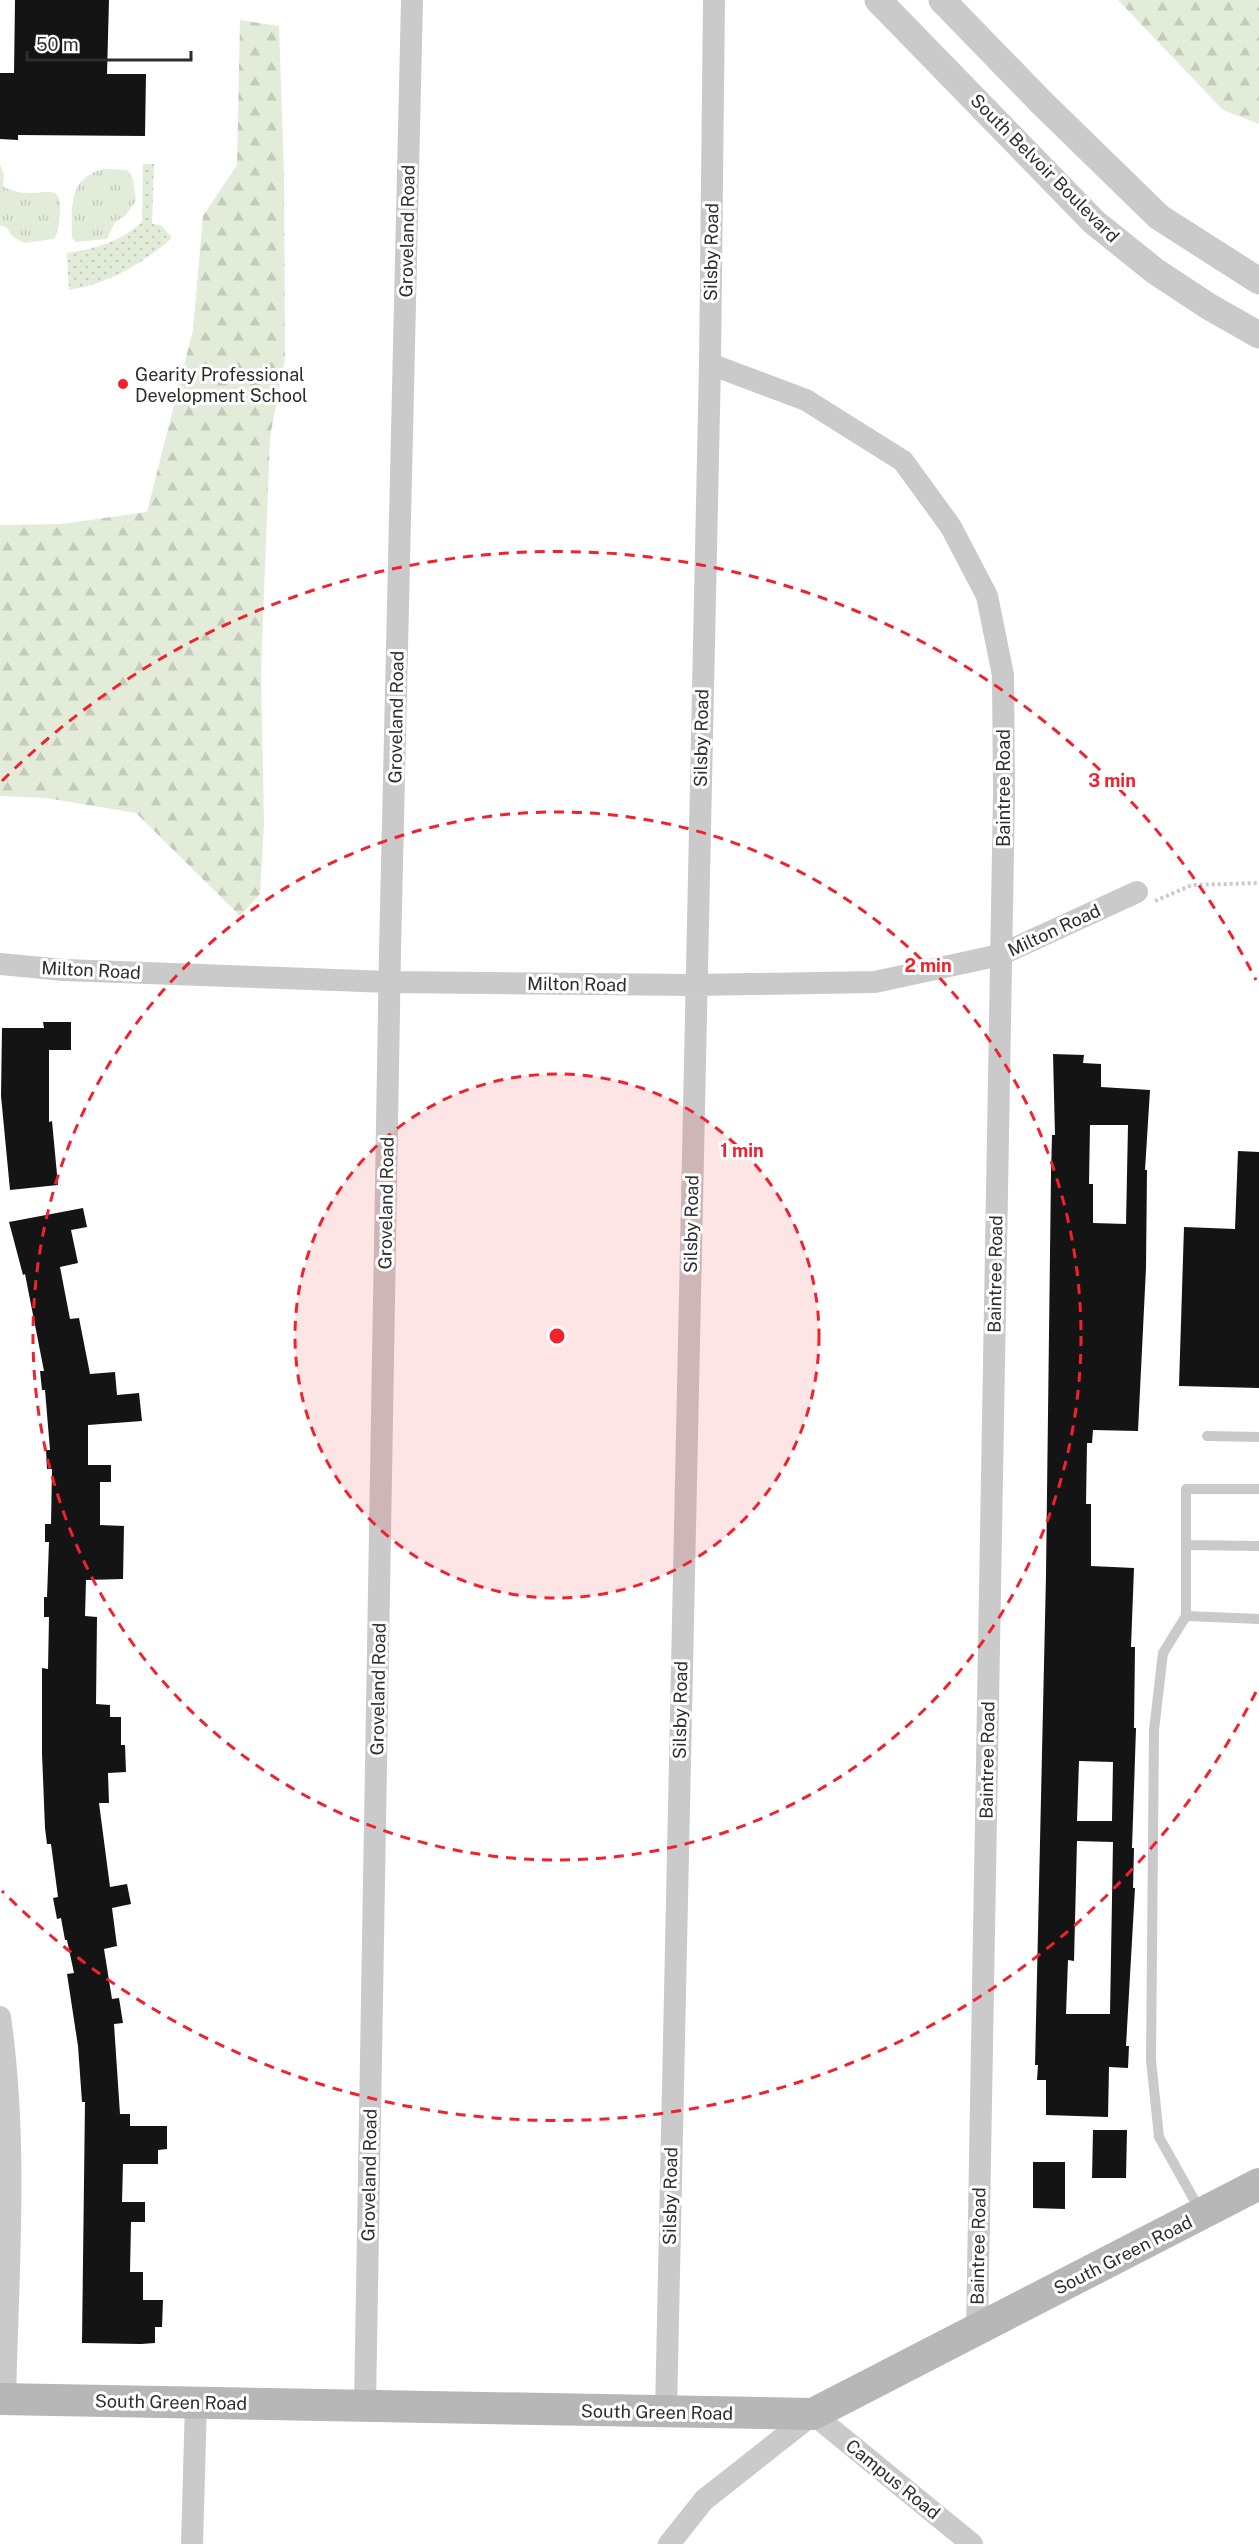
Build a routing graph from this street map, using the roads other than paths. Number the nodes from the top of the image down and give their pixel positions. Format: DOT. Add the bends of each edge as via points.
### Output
graph roads {
  1 [pos="412,0"];
  2 [pos="714,0"];
  3 [pos="878,0"];
  4 [pos="942,0"];
  5 [pos="1259,281"];
  6 [pos="1259,335"];
  7 [pos="710,364"];
  8 [pos="1137,892"];
  9 [pos="1000,956"];
  10 [pos="0,964"];
  11 [pos="390,982"];
  12 [pos="696,985"];
  13 [pos="1207,1436"];
  14 [pos="1259,1437"];
  15 [pos="1259,1489"];
  16 [pos="1187,1545"];
  17 [pos="1259,1546"];
  18 [pos="1186,1616"];
  19 [pos="1259,1619"];
  20 [pos="0,2017"];
  21 [pos="1259,2184"];
  22 [pos="1202,2214"];
  23 [pos="977,2330"];
  24 [pos="2,2399"];
  25 [pos="196,2403"];
  26 [pos="365,2406"];
  27 [pos="666,2412"];
  28 [pos="813,2414"];
  29 [pos="192,2544"];
  30 [pos="669,2544"];
  31 [pos="972,2544"];
  1 -- 11 [label="street, Groveland Road"];
  2 -- 7 [label="street, Silsby Road"];
  3 -- 6 [label="street, South Belvoir Boulevard" via="1094,222 1155,271"];
  4 -- 5 [label="street" via="1159,217"];
  7 -- 9 [label="street, Baintree Road" via="806,400 903,461 951,527 987,596 1003,675"];
  7 -- 12 [label="street, Silsby Road"];
  8 -- 9 [label="street, Milton Road"];
  9 -- 12 [label="street, Milton Road" via="875,982"];
  9 -- 23 [label="street, Baintree Road"];
  10 -- 11 [label="street, Milton Road" via="64,970"];
  11 -- 12 [label="street, Milton Road"];
  11 -- 26 [label="street, Groveland Road"];
  12 -- 27 [label="street, Silsby Road"];
  13 -- 14 [label="lane"];
  15 -- 16 [label="lane" via="1186,1489"];
  16 -- 17 [label="lane"];
  16 -- 18 [label="lane"];
  18 -- 19 [label="lane"];
  18 -- 22 [label="lane" via="1162,1653 1154,1730 1151,2060 1159,2137"];
  20 -- 24 [label="street" via="11,2148"];
  21 -- 22 [label="main road, South Green Road"];
  22 -- 23 [label="main road, South Green Road"];
  23 -- 28 [label="main road, South Green Road"];
  24 -- 25 [label="main road, South Green Road"];
  25 -- 26 [label="main road, South Green Road"];
  25 -- 29 [label="street"];
  26 -- 27 [label="main road, South Green Road"];
  27 -- 28 [label="main road, South Green Road"];
  28 -- 30 [label="street" via="704,2500"];
  28 -- 31 [label="street, Campus Road"];
}
